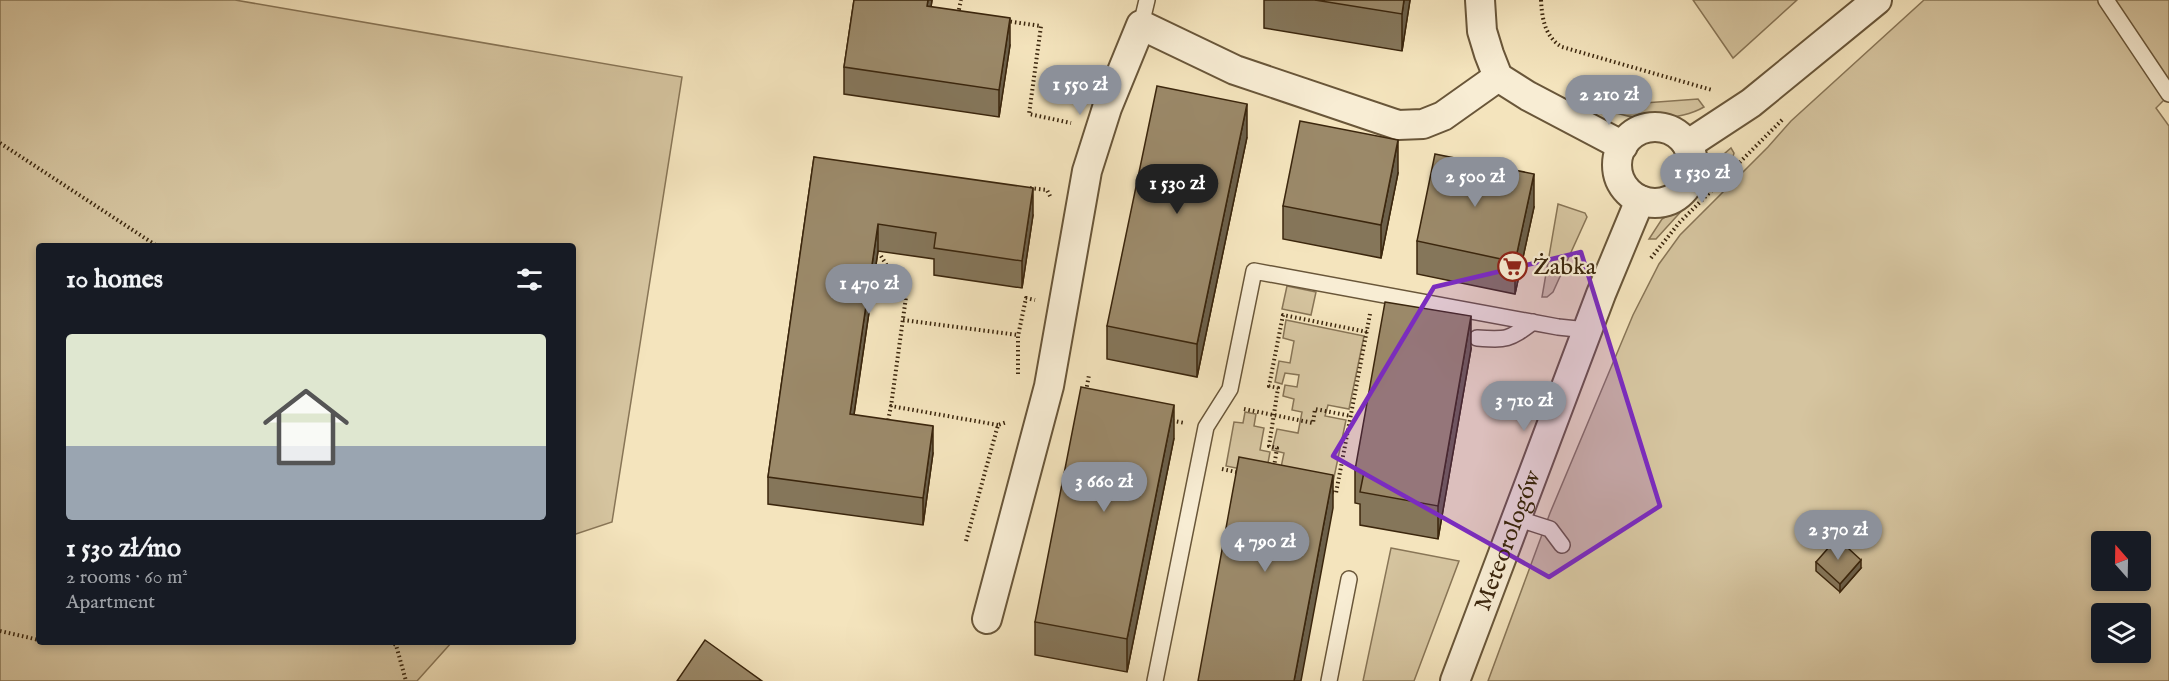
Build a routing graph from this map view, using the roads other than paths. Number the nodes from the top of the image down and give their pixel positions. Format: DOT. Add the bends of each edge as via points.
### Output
graph roads {
  1 [pos="1480,0"];
  2 [pos="1877,0"];
  3 [pos="2106,0"];
  4 [pos="1144,13"];
  5 [pos="1498,76"];
  6 [pos="2169,94"];
  7 [pos="1687,145"];
  8 [pos="1623,146"];
  9 [pos="1641,200"];
  10 [pos="1533,322"];
  11 [pos="1587,330"];
  12 [pos="1477,338"];
  13 [pos="1516,518"];
  14 [pos="1562,545"];
  15 [pos="1349,579"];
  16 [pos="987,619"];
  17 [pos="1155,681"];
  18 [pos="1329,681"];
  19 [pos="1455,681"];
  1 -- 5 [label="street" via="1482,31"];
  2 -- 7 [label="street" via="1751,104"];
  3 -- 6 [label="lane"];
  4 -- 5 [label="street" via="1235,70 1398,125 1423,124 1443,116"];
  4 -- 16 [label="street" via="1087,171 1049,386"];
  5 -- 8 [label="street"];
  7 -- 8 [label="street" via="1680,136 1660,127 1639,131"];
  7 -- 9 [label="street" via="1693,171 1679,195 1654,203"];
  8 -- 9 [label="street" via="1618,156 1619,177 1624,187"];
  9 -- 11 [label="street, Meteorologów"];
  10 -- 11 [label="lane"];
  10 -- 12 [label="lane" via="1505,340"];
  10 -- 17 [label="lane" via="1254,271 1230,389 1206,427"];
  11 -- 13 [label="street, Meteorologów"];
  13 -- 14 [label="lane" via="1551,529"];
  13 -- 19 [label="street, Meteorologów"];
  15 -- 18 [label="lane"];
}
